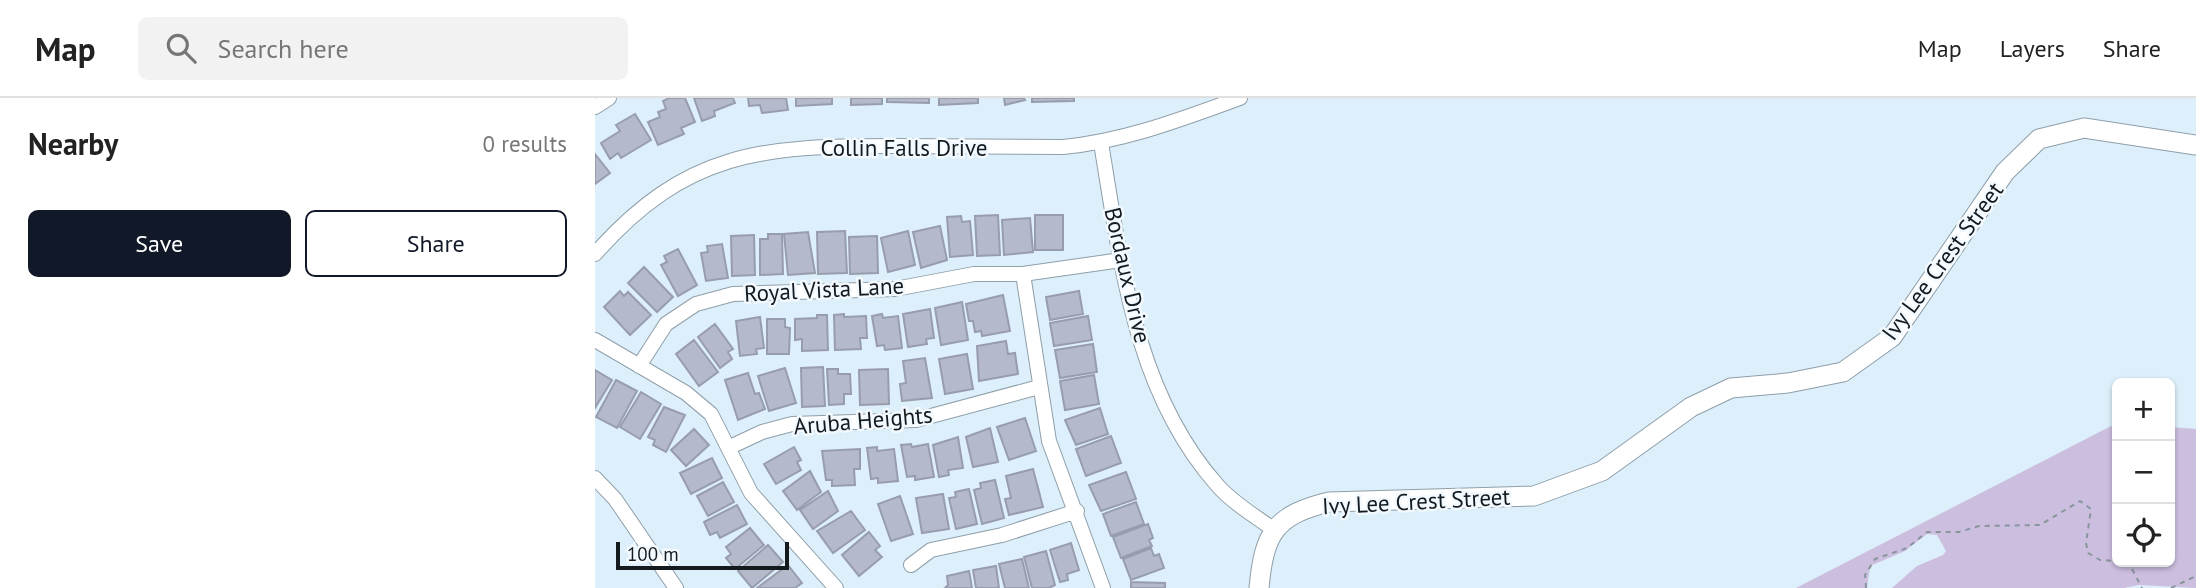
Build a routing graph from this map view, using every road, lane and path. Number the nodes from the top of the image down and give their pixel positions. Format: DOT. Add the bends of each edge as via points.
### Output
graph roads {
  1 [pos="609,98"];
  2 [pos="1240,98"];
  3 [pos="595,107"];
  4 [pos="1101,143"];
  5 [pos="2196,145"];
  6 [pos="595,254"];
  7 [pos="1121,260"];
  8 [pos="1023,274"];
  9 [pos="595,340"];
  10 [pos="639,366"];
  11 [pos="1039,387"];
  12 [pos="730,446"];
  13 [pos="595,478"];
  14 [pos="1077,511"];
  15 [pos="1273,529"];
  16 [pos="2112,561"];
  17 [pos="911,565"];
  18 [pos="2130,567"];
  19 [pos="2196,576"];
  20 [pos="676,588"];
  21 [pos="836,588"];
  22 [pos="1103,588"];
  23 [pos="1259,588"];
  24 [pos="1865,588"];
  25 [pos="2141,588"];
  26 [pos="2171,588"];
  1 -- 3 [label="street"];
  2 -- 4 [label="street, Collin Falls Drive"];
  4 -- 6 [label="street, Collin Falls Drive" via="1063,147 816,146 753,153 665,190 624,222"];
  4 -- 7 [label="street, Bordaux Drive"];
  5 -- 15 [label="street, Ivy Lee Crest Street" via="2084,128 2039,139 2005,172 1892,338 1843,372 1731,388 1691,407 1602,471 1534,496 1329,502 1300,509"];
  7 -- 8 [label="street, Royal Vista Lane"];
  7 -- 15 [label="street, Bordaux Drive" via="1129,304 1155,383 1182,440 1219,488"];
  8 -- 10 [label="street, Royal Vista Lane" via="974,274 895,289 733,294 697,304 666,324"];
  8 -- 11 [label="street"];
  9 -- 10 [label="street"];
  10 -- 12 [label="street" via="686,393 711,414"];
  11 -- 12 [label="street, Aruba Heights" via="916,420 792,424"];
  11 -- 14 [label="street" via="1049,441"];
  12 -- 21 [label="street" via="751,493"];
  13 -- 20 [label="street" via="615,499"];
  14 -- 17 [label="street" via="1002,535 931,550"];
  14 -- 22 [label="street"];
  15 -- 23 [label="street"];
  16 -- 24 [label="path" via="2088,553 2091,509 2080,501 2029,528 1979,526 1959,532 1927,532 1907,548 1875,559 1865,575"];
  18 -- 25 [label="path"];
  19 -- 26 [label="path"];
}
